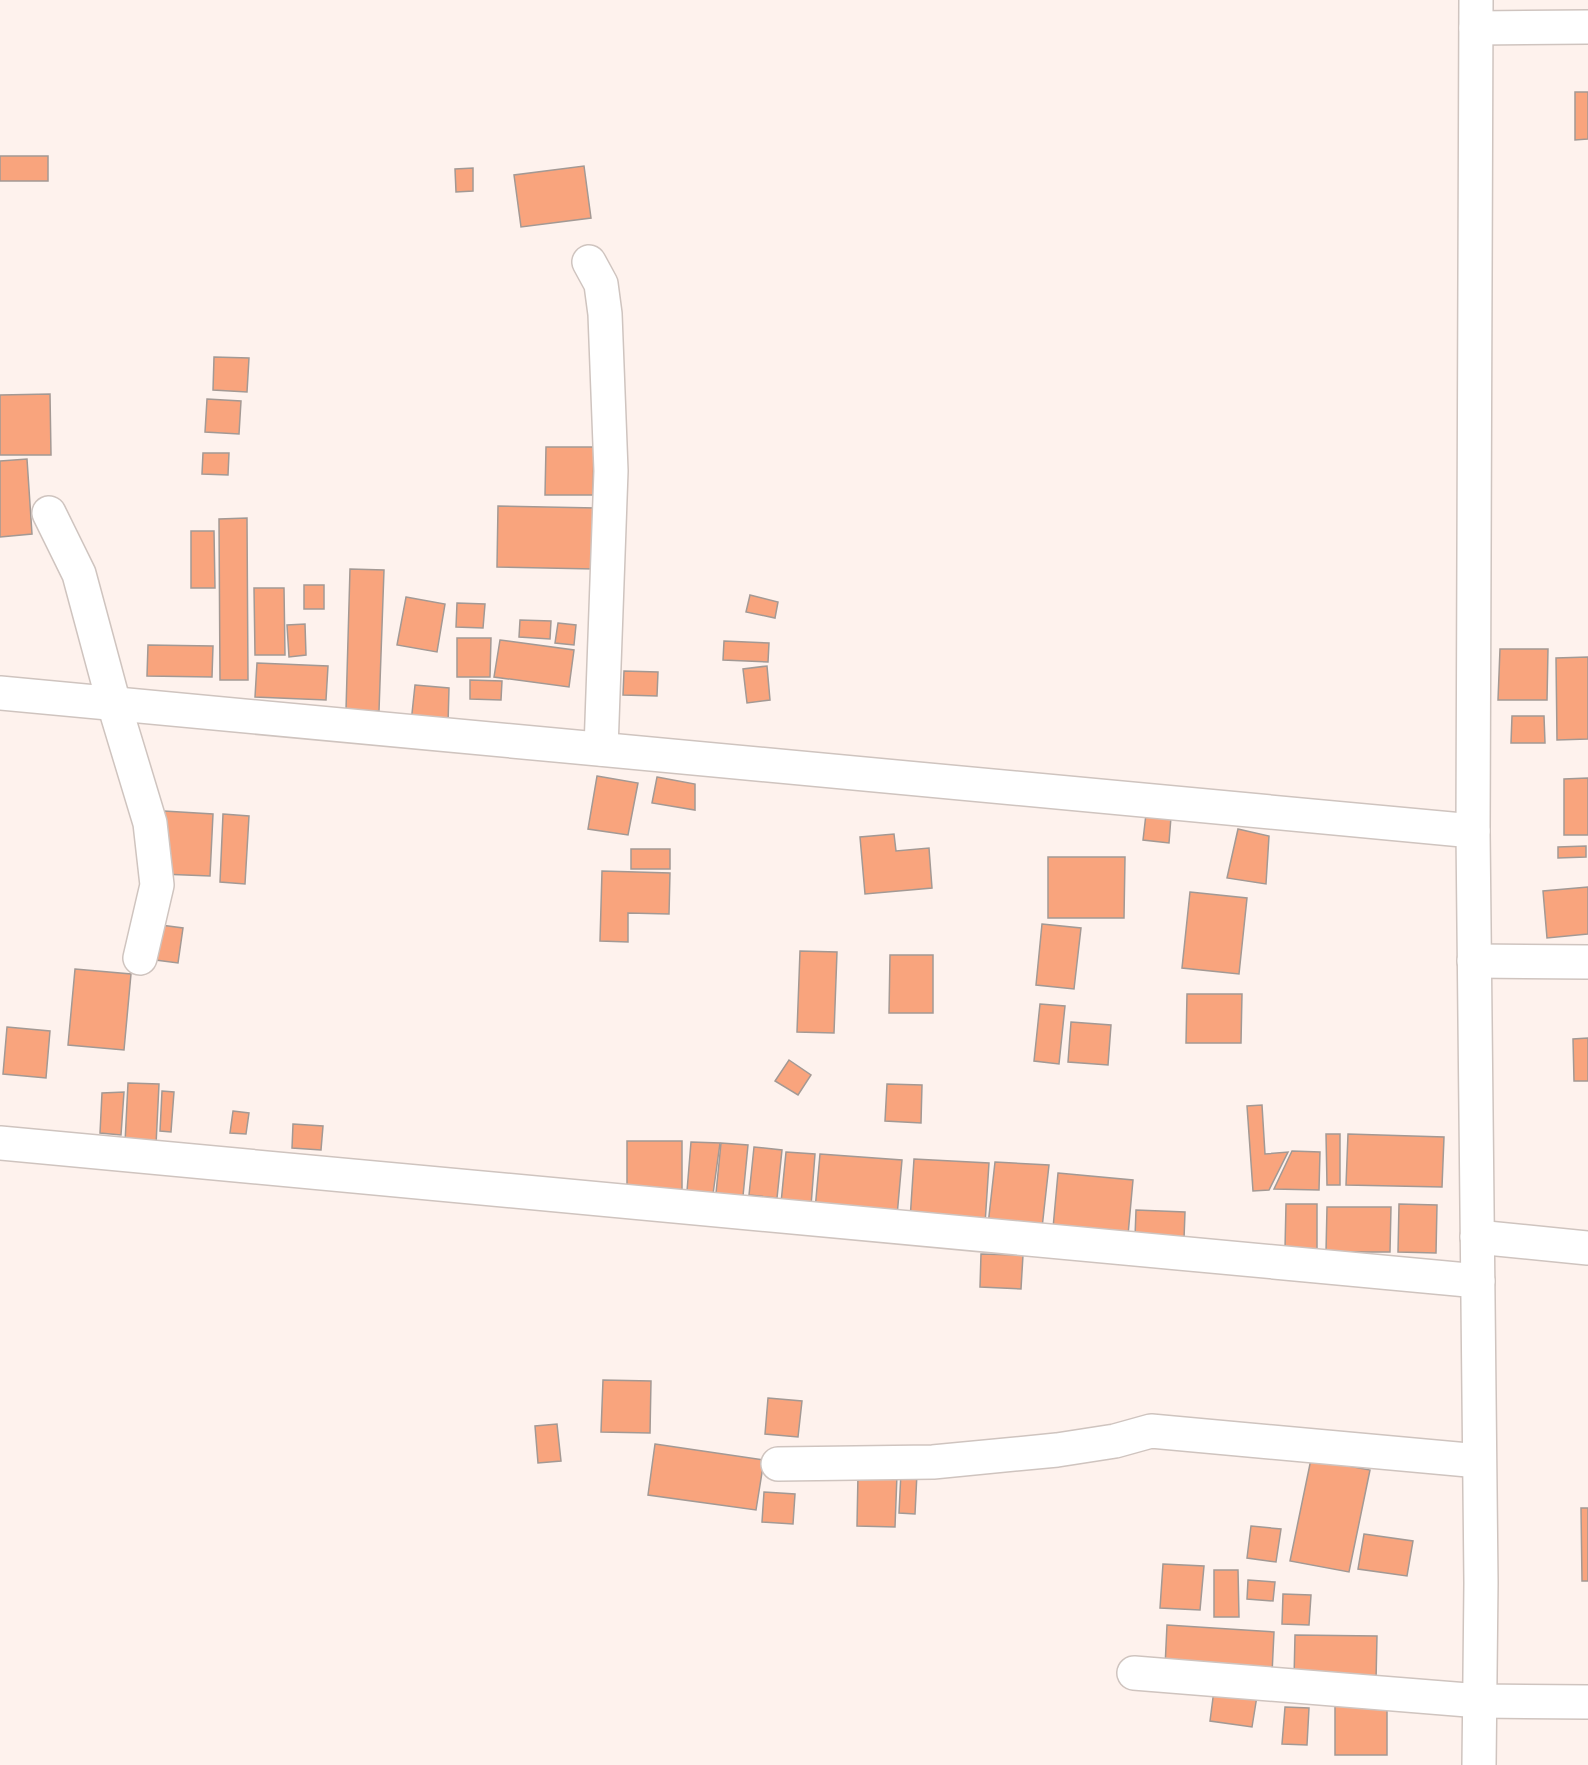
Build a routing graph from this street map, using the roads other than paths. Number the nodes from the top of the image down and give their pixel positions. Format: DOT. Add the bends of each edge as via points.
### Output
graph roads {
  1 [pos="1476,14"];
  2 [pos="1588,27"];
  3 [pos="589,262"];
  4 [pos="49,513"];
  5 [pos="0,693"];
  6 [pos="114,704"];
  7 [pos="601,749"];
  8 [pos="1473,831"];
  9 [pos="140,958"];
  10 [pos="1474,961"];
  11 [pos="1588,962"];
  12 [pos="0,1143"];
  13 [pos="1477,1237"];
  14 [pos="1588,1248"];
  15 [pos="1478,1281"];
  16 [pos="1479,1461"];
  17 [pos="778,1464"];
  18 [pos="1134,1673"];
  19 [pos="1480,1701"];
  20 [pos="1588,1702"];
  21 [pos="1479,1765"];
  1 -- 2 [label="street"];
  1 -- 8 [label="street"];
  3 -- 7 [label="street" via="601,284 605,314 610,471"];
  4 -- 6 [label="street" via="79,574"];
  5 -- 6 [label="street"];
  6 -- 7 [label="street"];
  6 -- 9 [label="street" via="150,823 155,864 157,885"];
  7 -- 8 [label="street"];
  8 -- 10 [label="street"];
  10 -- 11 [label="street"];
  10 -- 13 [label="street"];
  12 -- 15 [label="street"];
  13 -- 14 [label="street"];
  13 -- 15 [label="street"];
  15 -- 16 [label="street"];
  16 -- 17 [label="street" via="1151,1431 1115,1442 933,1462"];
  16 -- 19 [label="street"];
  18 -- 19 [label="street"];
  19 -- 20 [label="street"];
  19 -- 21 [label="street"];
}
